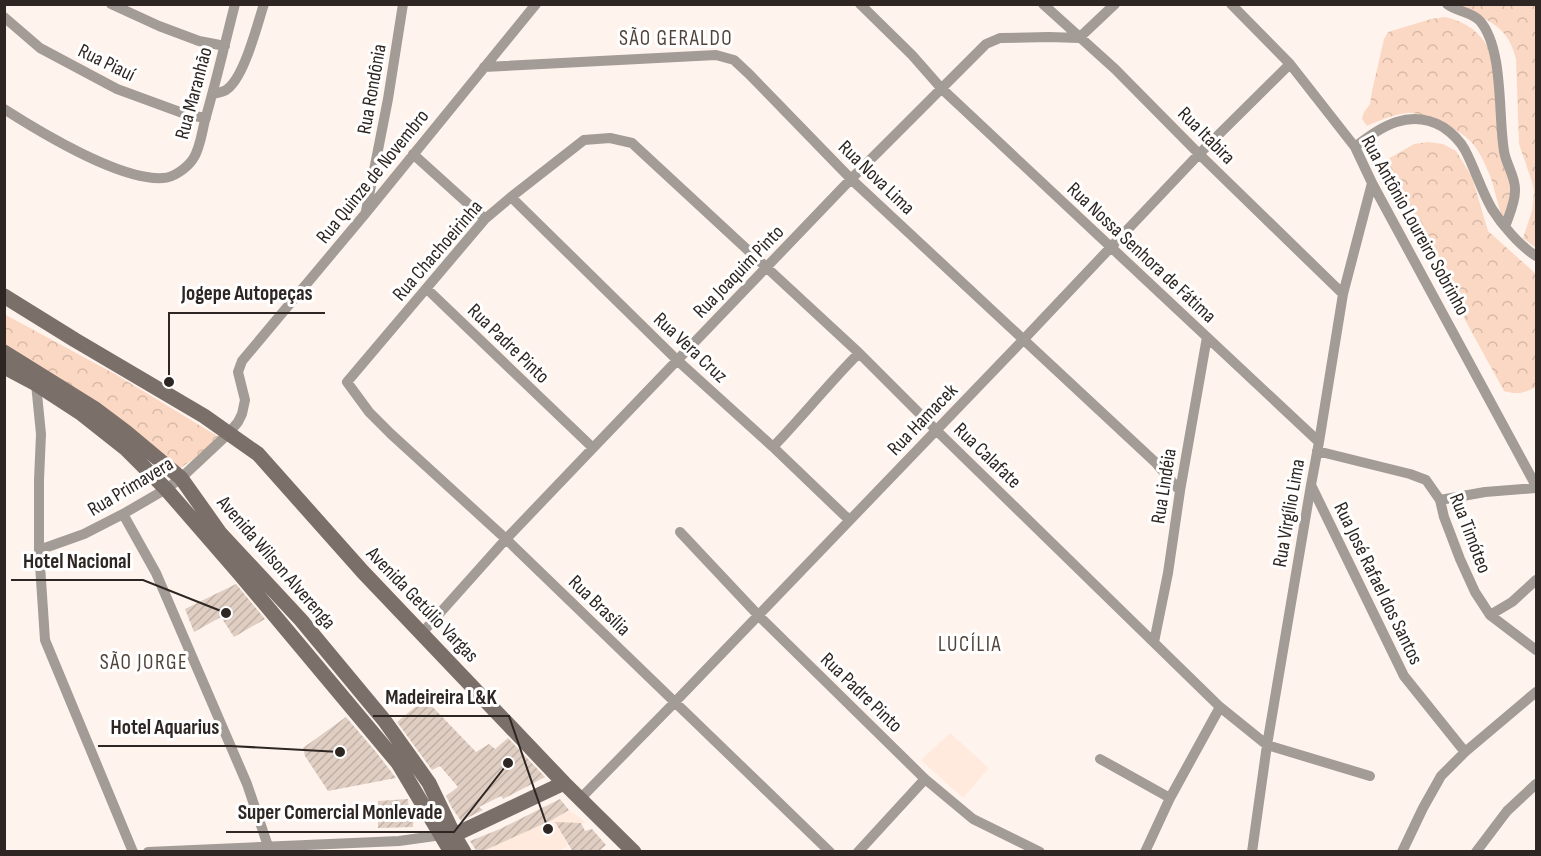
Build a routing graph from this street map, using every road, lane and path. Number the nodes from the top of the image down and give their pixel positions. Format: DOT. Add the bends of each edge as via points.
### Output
graph roads {
  1 [pos="111,4"];
  2 [pos="235,4"];
  3 [pos="264,4"];
  4 [pos="403,4"];
  5 [pos="536,4"];
  6 [pos="860,4"];
  7 [pos="1043,4"];
  8 [pos="1115,4"];
  9 [pos="1231,4"];
  10 [pos="1447,4"];
  11 [pos="4,17"];
  12 [pos="1079,38"];
  13 [pos="225,46"];
  14 [pos="1290,64"];
  15 [pos="484,67"];
  16 [pos="941,88"];
  17 [pos="213,94"];
  18 [pos="7,112"];
  19 [pos="206,118"];
  20 [pos="632,143"];
  21 [pos="1355,147"];
  22 [pos="413,154"];
  23 [pos="1199,154"];
  24 [pos="851,179"];
  25 [pos="1372,183"];
  26 [pos="511,197"];
  27 [pos="365,214"];
  28 [pos="485,219"];
  29 [pos="1505,227"];
  30 [pos="1112,247"];
  31 [pos="1536,256"];
  32 [pos="767,268"];
  33 [pos="427,289"];
  34 [pos="1343,294"];
  35 [pos="4,296"];
  36 [pos="1207,337"];
  37 [pos="1024,339"];
  38 [pos="4,352"];
  39 [pos="859,353"];
  40 [pos="677,360"];
  41 [pos="4,367"];
  42 [pos="347,382"];
  43 [pos="36,384"];
  44 [pos="936,430"];
  45 [pos="228,434"];
  46 [pos="1318,446"];
  47 [pos="773,447"];
  48 [pos="593,448"];
  49 [pos="181,478"];
  50 [pos="1311,484"];
  51 [pos="1536,487"];
  52 [pos="166,489"];
  53 [pos="1180,491"];
  54 [pos="1440,500"];
  55 [pos="123,514"];
  56 [pos="850,519"];
  57 [pos="680,532"];
  58 [pos="506,539"];
  59 [pos="39,550"];
  60 [pos="1536,580"];
  61 [pos="758,615"];
  62 [pos="1490,615"];
  63 [pos="422,633"];
  64 [pos="1154,642"];
  65 [pos="1536,650"];
  66 [pos="1536,692"];
  67 [pos="675,702"];
  68 [pos="1220,707"];
  69 [pos="1267,745"];
  70 [pos="1465,752"];
  71 [pos="1100,759"];
  72 [pos="1370,776"];
  73 [pos="925,779"];
  74 [pos="564,783"];
  75 [pos="1536,784"];
  76 [pos="1170,798"];
  77 [pos="580,799"];
  78 [pos="613,831"];
  79 [pos="448,835"];
  80 [pos="268,846"];
  81 [pos="133,852"];
  82 [pos="148,852"];
  83 [pos="451,852"];
  84 [pos="458,852"];
  85 [pos="464,852"];
  86 [pos="620,852"];
  87 [pos="634,852"];
  88 [pos="830,852"];
  89 [pos="858,852"];
  90 [pos="1040,852"];
  91 [pos="1145,852"];
  92 [pos="1252,852"];
  93 [pos="1402,852"];
  94 [pos="1476,852"];
  1 -- 13 [label="street" via="159,26"];
  2 -- 13 [label="street, Rua Maranhão"];
  3 -- 17 [label="street" via="243,67 226,90"];
  4 -- 27 [label="street, Rua Rondônia"];
  5 -- 15 [label="street, Rua Quinze de Novembro"];
  6 -- 16 [label="street"];
  7 -- 12 [label="street, Rua Itabira"];
  8 -- 12 [label="street"];
  9 -- 14 [label="street, Rua Antônio Loureiro Sobrinho"];
  10 -- 29 [label="street" via="1478,19 1490,41 1504,153 1515,184"];
  11 -- 19 [label="street, Rua Piauí" via="40,48 117,89"];
  12 -- 16 [label="street, Rua Joaquim Pinto" via="1000,38 986,44"];
  12 -- 23 [label="street, Rua Itabira"];
  13 -- 17 [label="street, Rua Maranhão"];
  14 -- 21 [label="street, Rua Antônio Loureiro Sobrinho"];
  14 -- 23 [label="street, Rua Hamacek"];
  15 -- 22 [label="street, Rua Quinze de Novembro"];
  15 -- 24 [label="street, Rua Nova Lima" via="716,55 734,60"];
  16 -- 24 [label="street, Rua Joaquim Pinto"];
  16 -- 30 [label="street, Rua Nossa Senhora de Fátima"];
  17 -- 19 [label="street, Rua Maranhão"];
  18 -- 19 [label="street, Rua Maranhão" via="79,153 149,178 166,178 194,158"];
  20 -- 26 [label="street, Rua Chachoeirinha" via="610,138 584,140"];
  20 -- 32 [label="street, Rua Calafate"];
  21 -- 25 [label="street, Rua Antônio Loureiro Sobrinho"];
  21 -- 29 [label="street" via="1372,134 1406,119 1438,125 1464,149"];
  22 -- 27 [label="street, Rua Quinze de Novembro"];
  22 -- 28 [label="street"];
  23 -- 30 [label="street, Rua Hamacek"];
  23 -- 34 [label="street, Rua Itabira"];
  24 -- 32 [label="street, Rua Joaquim Pinto"];
  24 -- 37 [label="street, Rua Nova Lima"];
  25 -- 34 [label="street, Rua Virgílio Lima"];
  25 -- 51 [label="street, Rua Antônio Loureiro Sobrinho"];
  26 -- 28 [label="street, Rua Chachoeirinha"];
  26 -- 40 [label="street, Rua Vera Cruz"];
  27 -- 45 [label="street, Rua Quinze de Novembro" via="242,361 238,372 244,400 242,414"];
  28 -- 33 [label="street, Rua Chachoeirinha"];
  29 -- 31 [label="street"];
  30 -- 36 [label="street, Rua Nossa Senhora de Fátima"];
  30 -- 37 [label="street, Rua Hamacek"];
  32 -- 39 [label="street, Rua Calafate"];
  32 -- 40 [label="street, Rua Joaquim Pinto"];
  33 -- 42 [label="street, Rua Chachoeirinha"];
  33 -- 48 [label="street, Rua Padre Pinto"];
  34 -- 46 [label="street, Rua Virgílio Lima"];
  35 -- 45 [label="main road, Avenida Getúlio Vargas"];
  36 -- 46 [label="street, Rua Nossa Senhora de Fátima"];
  36 -- 53 [label="street, Rua Lindéia"];
  37 -- 44 [label="street, Rua Hamacek"];
  37 -- 53 [label="street, Rua Nova Lima" via="1155,462"];
  38 -- 49 [label="main road, Avenida Wilson Alverenga" via="94,408"];
  39 -- 44 [label="street, Rua Calafate"];
  39 -- 47 [label="street"];
  40 -- 47 [label="street, Rua Vera Cruz"];
  40 -- 48 [label="street, Rua Joaquim Pinto"];
  41 -- 43 [label="main road, Avenida Wilson Alverenga"];
  42 -- 58 [label="street, Rua Brasília" via="391,434"];
  43 -- 52 [label="main road, Avenida Wilson Alverenga" via="125,448"];
  43 -- 59 [label="street" via="41,434"];
  44 -- 56 [label="street, Rua Hamacek"];
  44 -- 64 [label="street, Rua Calafate"];
  45 -- 49 [label="street, Rua Primavera"];
  45 -- 63 [label="main road, Avenida Getúlio Vargas" via="258,454"];
  46 -- 50 [label="street, Rua Virgílio Lima"];
  46 -- 54 [label="street, Rua Timóteo" via="1426,480"];
  47 -- 56 [label="street, Rua Vera Cruz"];
  48 -- 58 [label="street, Rua Joaquim Pinto"];
  49 -- 52 [label="street, Rua Primavera"];
  49 -- 79 [label="main road, Avenida Wilson Alverenga" via="220,533 301,620 384,720 429,783"];
  50 -- 69 [label="street, Rua Virgílio Lima"];
  50 -- 70 [label="street, Rua José Rafael dos Santos" via="1404,676"];
  51 -- 54 [label="street"];
  52 -- 55 [label="street, Rua Primavera"];
  52 -- 79 [label="main road, Avenida Wilson Alverenga" via="398,763"];
  53 -- 64 [label="street, Rua Lindéia"];
  54 -- 62 [label="street, Rua Timóteo" via="1460,559"];
  55 -- 59 [label="street, Rua Primavera" via="84,534"];
  55 -- 80 [label="street" via="156,573 247,784"];
  56 -- 61 [label="street, Rua Hamacek"];
  57 -- 61 [label="street, Rua Padre Pinto"];
  58 -- 63 [label="street, Rua Joaquim Pinto"];
  58 -- 67 [label="street, Rua Brasília"];
  59 -- 81 [label="street" via="45,640"];
  60 -- 62 [label="street"];
  61 -- 67 [label="street, Rua Hamacek"];
  61 -- 73 [label="street, Rua Padre Pinto"];
  62 -- 65 [label="street, Rua Timóteo"];
  63 -- 74 [label="main road, Avenida Getúlio Vargas"];
  64 -- 68 [label="street, Rua Calafate"];
  66 -- 70 [label="street"];
  67 -- 77 [label="street, Rua Hamacek"];
  67 -- 88 [label="street, Rua Brasília"];
  68 -- 69 [label="street, Rua Calafate"];
  68 -- 76 [label="street"];
  69 -- 72 [label="street"];
  69 -- 92 [label="street, Rua Virgílio Lima"];
  70 -- 93 [label="street" via="1441,776"];
  71 -- 76 [label="street"];
  73 -- 89 [label="street"];
  73 -- 90 [label="street, Rua Padre Pinto" via="973,819"];
  74 -- 77 [label="main road, Avenida Getúlio Vargas"];
  74 -- 79 [label="main road"];
  75 -- 94 [label="street" via="1507,811"];
  76 -- 91 [label="street"];
  77 -- 78 [label="main road, Avenida Getúlio Vargas"];
  78 -- 86 [label="street, Avenida Getúlio Vargas"];
  78 -- 87 [label="main road, Avenida Getúlio Vargas"];
  79 -- 80 [label="street"];
  79 -- 83 [label="main road, Avenida Wilson Alverenga"];
  79 -- 84 [label="main road" via="458,842"];
  79 -- 85 [label="main road, Avenida Wilson Alverenga"];
  80 -- 82 [label="street"];
}
